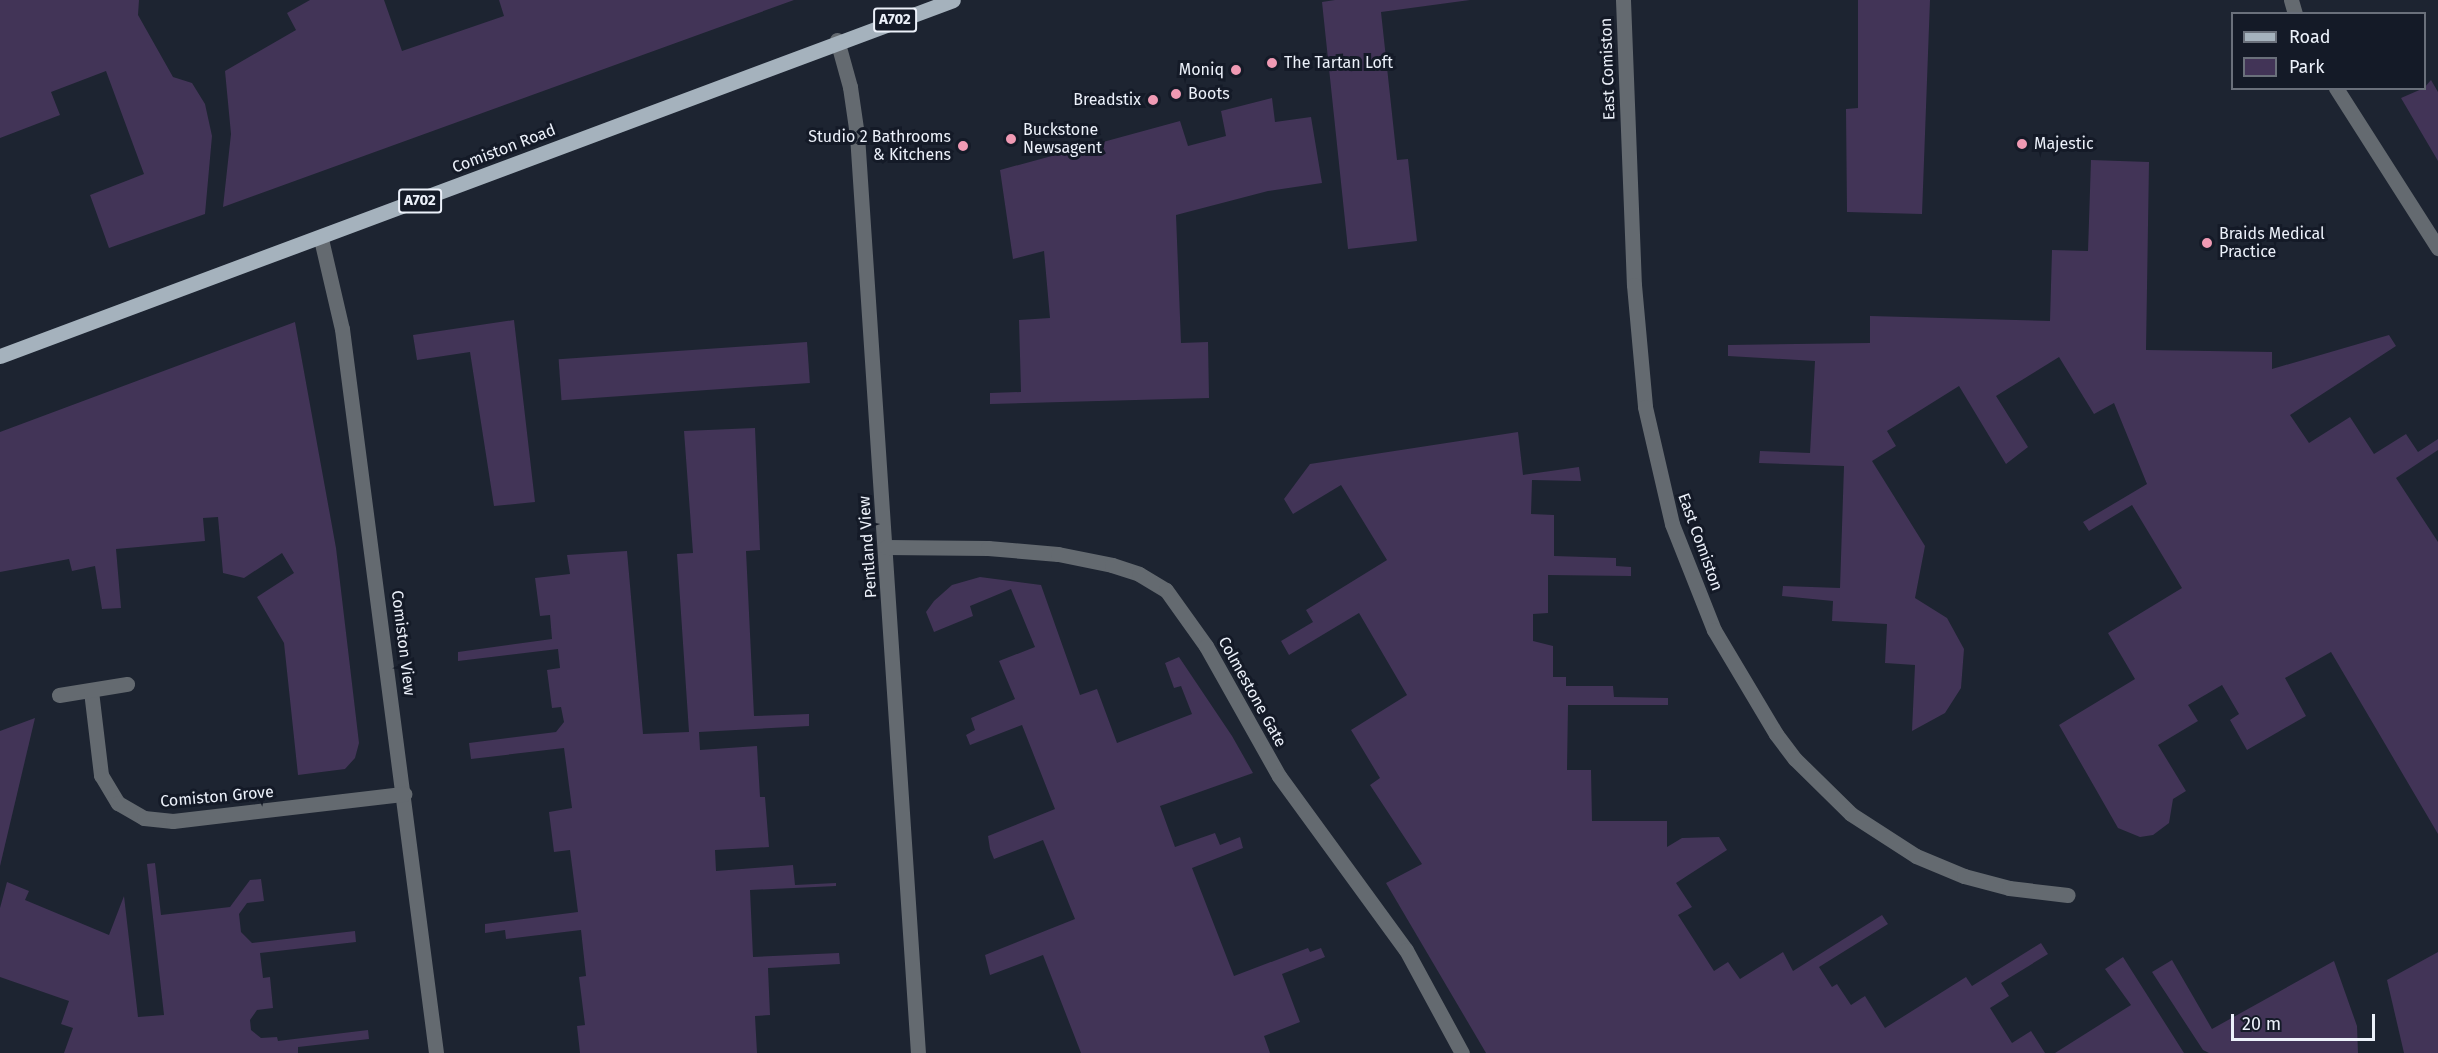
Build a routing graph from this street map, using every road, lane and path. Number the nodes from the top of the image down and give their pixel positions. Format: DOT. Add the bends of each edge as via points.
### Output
graph roads {
  1 [pos="953,0"];
  2 [pos="1623,0"];
  3 [pos="837,40"];
  4 [pos="2337,90"];
  5 [pos="321,239"];
  6 [pos="2438,248"];
  7 [pos="0,356"];
  8 [pos="886,547"];
  9 [pos="127,684"];
  10 [pos="91,692"];
  11 [pos="58,695"];
  12 [pos="404,795"];
  13 [pos="2068,896"];
  14 [pos="436,1053"];
  15 [pos="918,1053"];
  16 [pos="1462,1053"];
  1 -- 3 [label="main road, Comiston Road / A702"];
  2 -- 13 [label="street, East Comiston" via="1634,285 1645,407 1672,524 1714,630 1776,734 1851,814 1916,856 1964,876 2009,888"];
  3 -- 5 [label="main road, Comiston Road / A702"];
  3 -- 8 [label="street, Pentland View" via="850,87 857,135"];
  4 -- 6 [label="street"];
  5 -- 7 [label="main road, Comiston Road / A702"];
  5 -- 12 [label="street, Comiston View" via="342,329"];
  8 -- 15 [label="street, Pentland View"];
  8 -- 16 [label="street, Colmestone Gate" via="988,548 1058,554 1121,568 1166,590 1206,646 1279,776 1406,950"];
  9 -- 10 [label="street"];
  10 -- 11 [label="street"];
  10 -- 12 [label="street, Comiston Grove" via="101,775 118,803 144,818 172,821"];
  12 -- 14 [label="street, Comiston View"];
}
